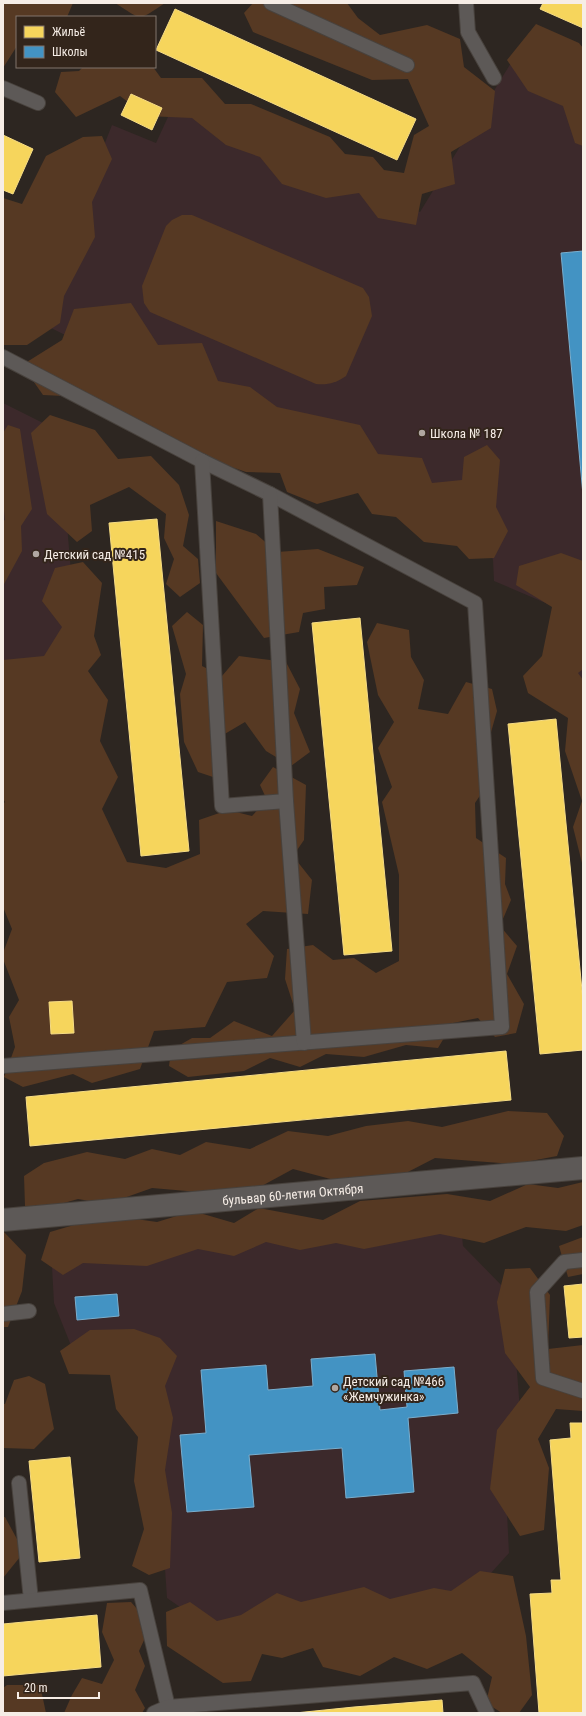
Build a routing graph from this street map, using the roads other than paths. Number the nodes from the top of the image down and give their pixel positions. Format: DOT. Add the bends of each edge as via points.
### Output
graph roads {
  1 [pos="271,3"];
  2 [pos="466,3"];
  3 [pos="407,64"];
  4 [pos="494,78"];
  5 [pos="3,88"];
  6 [pos="38,103"];
  7 [pos="3,357"];
  8 [pos="202,461"];
  9 [pos="270,494"];
  10 [pos="286,801"];
  11 [pos="304,1043"];
  12 [pos="3,1066"];
  13 [pos="583,1168"];
  14 [pos="3,1220"];
  15 [pos="583,1260"];
  16 [pos="29,1311"];
  17 [pos="3,1314"];
  18 [pos="583,1391"];
  19 [pos="19,1483"];
  20 [pos="31,1600"];
  21 [pos="3,1603"];
  22 [pos="168,1707"];
  23 [pos="154,1713"];
  24 [pos="487,1713"];
  1 -- 3 [label="lane"];
  2 -- 4 [label="lane" via="468,32"];
  5 -- 6 [label="lane"];
  7 -- 8 [label="lane"];
  8 -- 9 [label="lane"];
  8 -- 10 [label="lane" via="222,806"];
  9 -- 10 [label="lane"];
  9 -- 11 [label="lane" via="475,603 502,1027"];
  10 -- 11 [label="lane"];
  11 -- 12 [label="lane"];
  13 -- 14 [label="street, бульвар 60-летия Октября"];
  15 -- 18 [label="lane" via="564,1262 538,1292 544,1378"];
  16 -- 17 [label="lane"];
  19 -- 20 [label="lane"];
  20 -- 21 [label="lane"];
  20 -- 22 [label="lane" via="140,1590"];
  22 -- 23 [label="lane"];
  22 -- 24 [label="lane" via="473,1683"];
}
